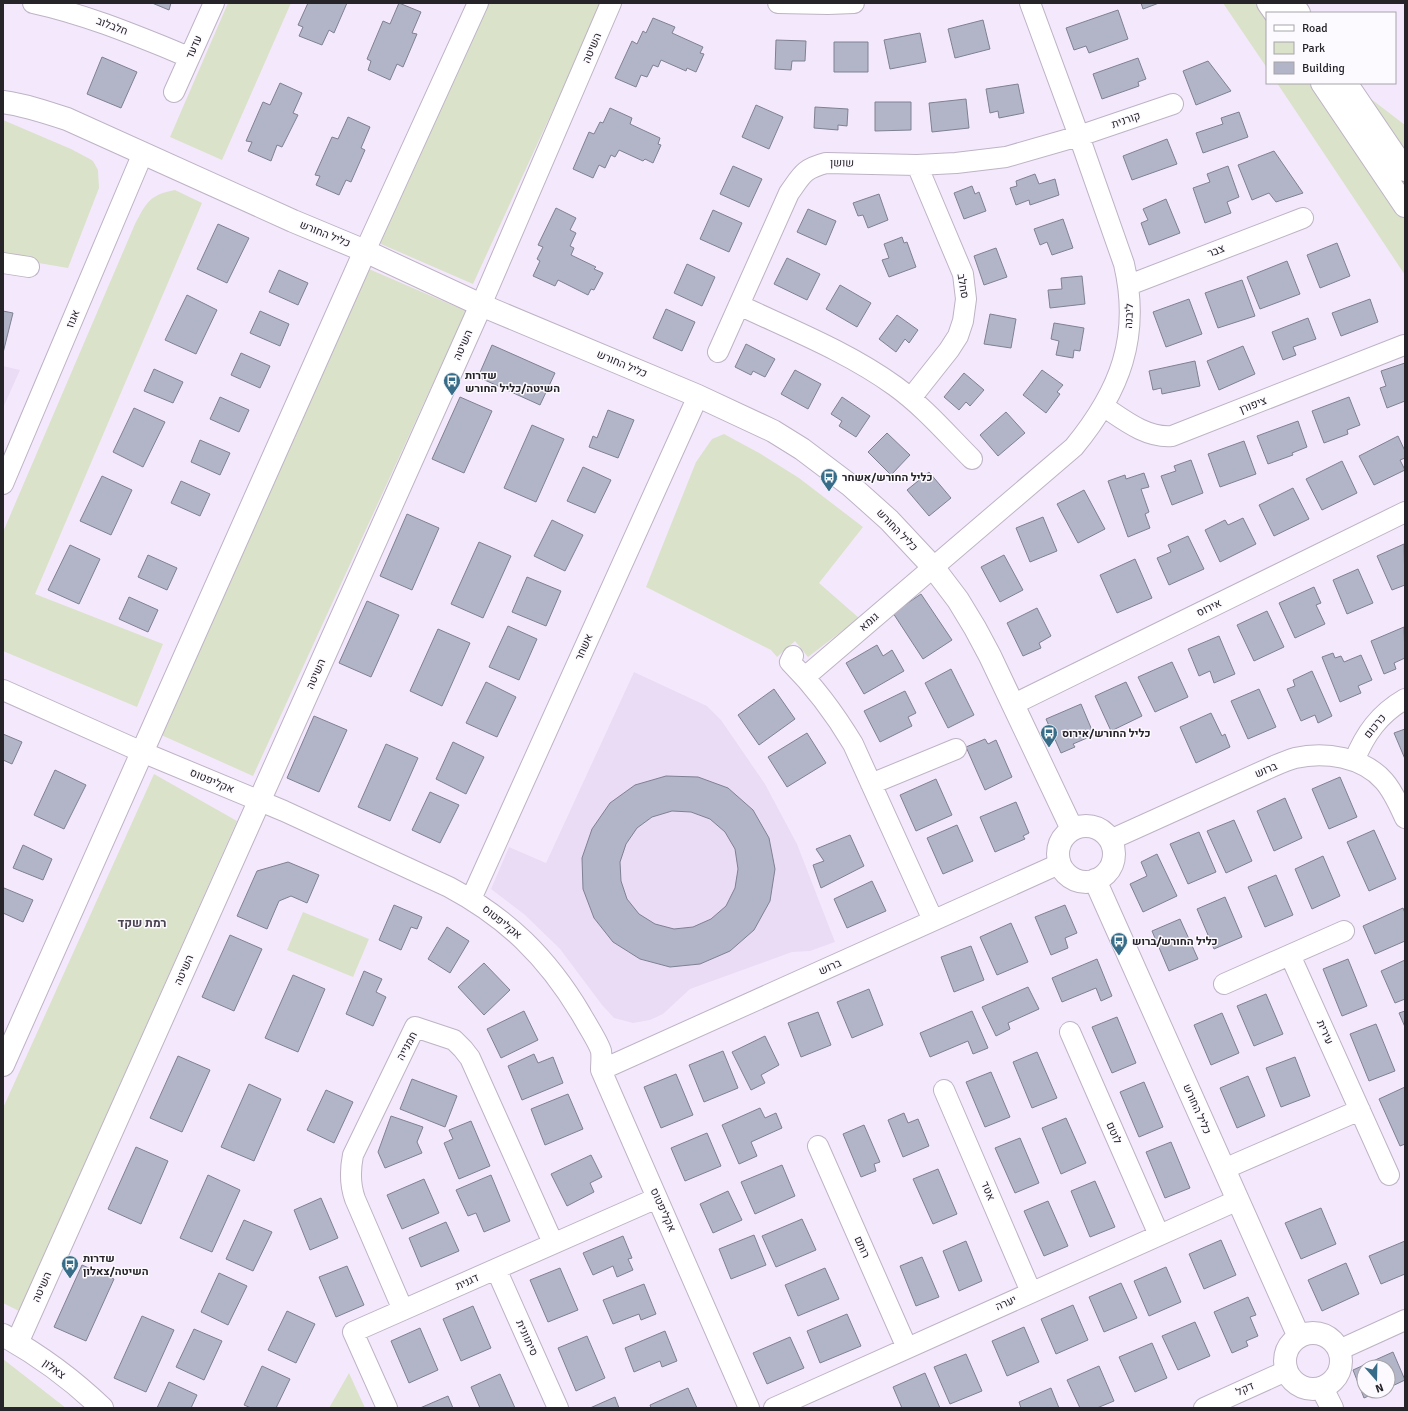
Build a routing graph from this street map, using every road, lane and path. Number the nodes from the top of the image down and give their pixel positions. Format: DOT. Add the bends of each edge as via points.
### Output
graph roads {
  1 [pos="33,3"];
  2 [pos="214,3"];
  3 [pos="478,3"];
  4 [pos="611,3"];
  5 [pos="778,3"];
  6 [pos="854,3"];
  7 [pos="1030,3"];
  8 [pos="1268,3"];
  9 [pos="1292,3"];
  10 [pos="1274,12"];
  11 [pos="1297,12"];
  12 [pos="190,57"];
  13 [pos="1323,84"];
  14 [pos="1347,84"];
  15 [pos="174,92"];
  16 [pos="3,102"];
  17 [pos="1173,104"];
  18 [pos="1079,136"];
  19 [pos="143,153"];
  20 [pos="917,165"];
  21 [pos="1405,170"];
  22 [pos="1405,206"];
  23 [pos="1303,218"];
  24 [pos="365,251"];
  25 [pos="3,263"];
  26 [pos="29,268"];
  27 [pos="1129,285"];
  28 [pos="481,304"];
  29 [pos="739,305"];
  30 [pos="1404,345"];
  31 [pos="718,352"];
  32 [pos="698,396"];
  33 [pos="911,398"];
  34 [pos="1103,406"];
  35 [pos="972,459"];
  36 [pos="3,484"];
  37 [pos="1405,512"];
  38 [pos="933,567"];
  39 [pos="793,656"];
  40 [pos="805,677"];
  41 [pos="3,690"];
  42 [pos="1405,699"];
  43 [pos="1014,704"];
  44 [pos="956,749"];
  45 [pos="142,752"];
  46 [pos="1354,761"];
  47 [pos="871,784"];
  48 [pos="259,800"];
  49 [pos="1405,818"];
  50 [pos="1072,829"];
  51 [pos="1110,840"];
  52 [pos="1059,864"];
  53 [pos="1095,880"];
  54 [pos="471,899"];
  55 [pos="933,920"];
  56 [pos="1344,931"];
  57 [pos="1290,955"];
  58 [pos="1224,984"];
  59 [pos="1070,1032"];
  60 [pos="3,1065"];
  61 [pos="601,1070"];
  62 [pos="944,1090"];
  63 [pos="1360,1110"];
  64 [pos="818,1146"];
  65 [pos="1224,1169"];
  66 [pos="1389,1175"];
  67 [pos="657,1198"];
  68 [pos="1238,1200"];
  69 [pos="1160,1235"];
  70 [pos="554,1243"];
  71 [pos="496,1269"];
  72 [pos="1031,1292"];
  73 [pos="404,1310"];
  74 [pos="1405,1320"];
  75 [pos="1299,1337"];
  76 [pos="10,1339"];
  77 [pos="907,1348"];
  78 [pos="1338,1350"];
  79 [pos="1286,1371"];
  80 [pos="1322,1388"];
  81 [pos="102,1408"];
  82 [pos="387,1408"];
  83 [pos="558,1408"];
  84 [pos="749,1408"];
  85 [pos="774,1408"];
  86 [pos="1204,1408"];
  87 [pos="1332,1408"];
  1 -- 12 [label="street, חלבלוב" via="97,20"];
  2 -- 12 [label="street, עדעד"];
  3 -- 24 [label="street"];
  4 -- 28 [label="street, השיטה"];
  5 -- 6 [label="street"];
  7 -- 18 [label="street, ליבנה"];
  8 -- 10 [label="street"];
  9 -- 11 [label="street"];
  12 -- 15 [label="street, עדעד"];
  13 -- 22 [label="street"];
  14 -- 21 [label="street"];
  16 -- 19 [label="street, כליל החורש" via="68,119"];
  17 -- 18 [label="street, קורנית"];
  18 -- 20 [label="street, שושן" via="1006,157"];
  18 -- 27 [label="street, ליבנה" via="1117,242"];
  19 -- 24 [label="street, כליל החורש"];
  19 -- 36 [label="street, אגוז"];
  20 -- 29 [label="street, שושן" via="826,163 813,166 804,172 789,193"];
  20 -- 33 [label="street, סחלב" via="963,274 966,299 958,336"];
  23 -- 27 [label="street, צבר"];
  24 -- 28 [label="street, כליל החורש"];
  24 -- 45 [label="street"];
  25 -- 26 [label="street"];
  27 -- 34 [label="street, ליבנה" via="1127,350 1119,374"];
  28 -- 32 [label="street, כליל החורש"];
  28 -- 48 [label="street, השיטה"];
  29 -- 31 [label="street, שושן"];
  29 -- 33 [label="street" via="852,359"];
  30 -- 34 [label="street, ציפורן" via="1172,436 1162,437 1147,432"];
  32 -- 38 [label="street, כליל החורש" via="773,431 802,449 869,501"];
  32 -- 54 [label="street, אשחר"];
  33 -- 35 [label="street"];
  34 -- 38 [label="street, ליבנה" via="1074,447"];
  37 -- 43 [label="street, אירוס"];
  38 -- 40 [label="street, גומא"];
  38 -- 43 [label="street, כליל החורש" via="975,628"];
  39 -- 40 [label="street" via="790,662"];
  40 -- 47 [label="street" via="838,719 853,744"];
  41 -- 45 [label="street, אקליפטוס"];
  42 -- 46 [label="street, כרכום" via="1373,725"];
  43 -- 50 [label="street, כליל החורש"];
  44 -- 47 [label="street"];
  45 -- 48 [label="street, אקליפטוס"];
  45 -- 60 [label="street"];
  46 -- 49 [label="street, ברוש" via="1384,781 1395,796"];
  46 -- 51 [label="street, ברוש" via="1327,756 1294,758"];
  47 -- 55 [label="street"];
  48 -- 54 [label="street, אקליפטוס"];
  48 -- 76 [label="street, השיטה"];
  50 -- 51 [label="street" via="1080,826 1094,827"];
  50 -- 52 [label="street" via="1059,846"];
  51 -- 53 [label="street" via="1114,849 1113,862 1106,873"];
  52 -- 53 [label="street" via="1066,875 1074,880"];
  52 -- 55 [label="street, ברוש"];
  53 -- 65 [label="street, כליל החורש"];
  54 -- 61 [label="street, אקליפטוס" via="516,932 546,963 575,1005 601,1051"];
  55 -- 61 [label="street, ברוש"];
  56 -- 57 [label="street"];
  57 -- 58 [label="street"];
  57 -- 63 [label="street, עירית"];
  59 -- 69 [label="street, לוטם"];
  61 -- 67 [label="street, אקליפטוס"];
  62 -- 72 [label="street, אטד"];
  63 -- 65 [label="street"];
  63 -- 66 [label="street, עירית"];
  64 -- 77 [label="street, רותם"];
  65 -- 68 [label="street, כליל החורש"];
  67 -- 70 [label="street, דגנית"];
  67 -- 84 [label="street, אקליפטוס"];
  68 -- 69 [label="street, יערה"];
  68 -- 75 [label="street, כליל החורש"];
  69 -- 72 [label="street, יערה"];
  70 -- 71 [label="street, דגנית"];
  70 -- 73 [label="street, חמנייה" via="470,1058 454,1040 415,1028 353,1155 351,1169 355,1199"];
  71 -- 73 [label="street, דגנית"];
  71 -- 83 [label="street, סיתוונית"];
  72 -- 77 [label="street, יערה"];
  73 -- 82 [label="street, דגנית" via="353,1332"];
  74 -- 78 [label="street"];
  75 -- 78 [label="street" via="1312,1333 1320,1334 1332,1341"];
  75 -- 79 [label="street" via="1289,1346 1284,1362"];
  76 -- 81 [label="street, צאלון" via="60,1373"];
  77 -- 85 [label="street, יערה"];
  78 -- 80 [label="street" via="1341,1361 1338,1373 1330,1384"];
  79 -- 80 [label="street" via="1293,1382 1301,1387 1313,1390"];
  79 -- 86 [label="street, דקל"];
  80 -- 87 [label="street"];
}
